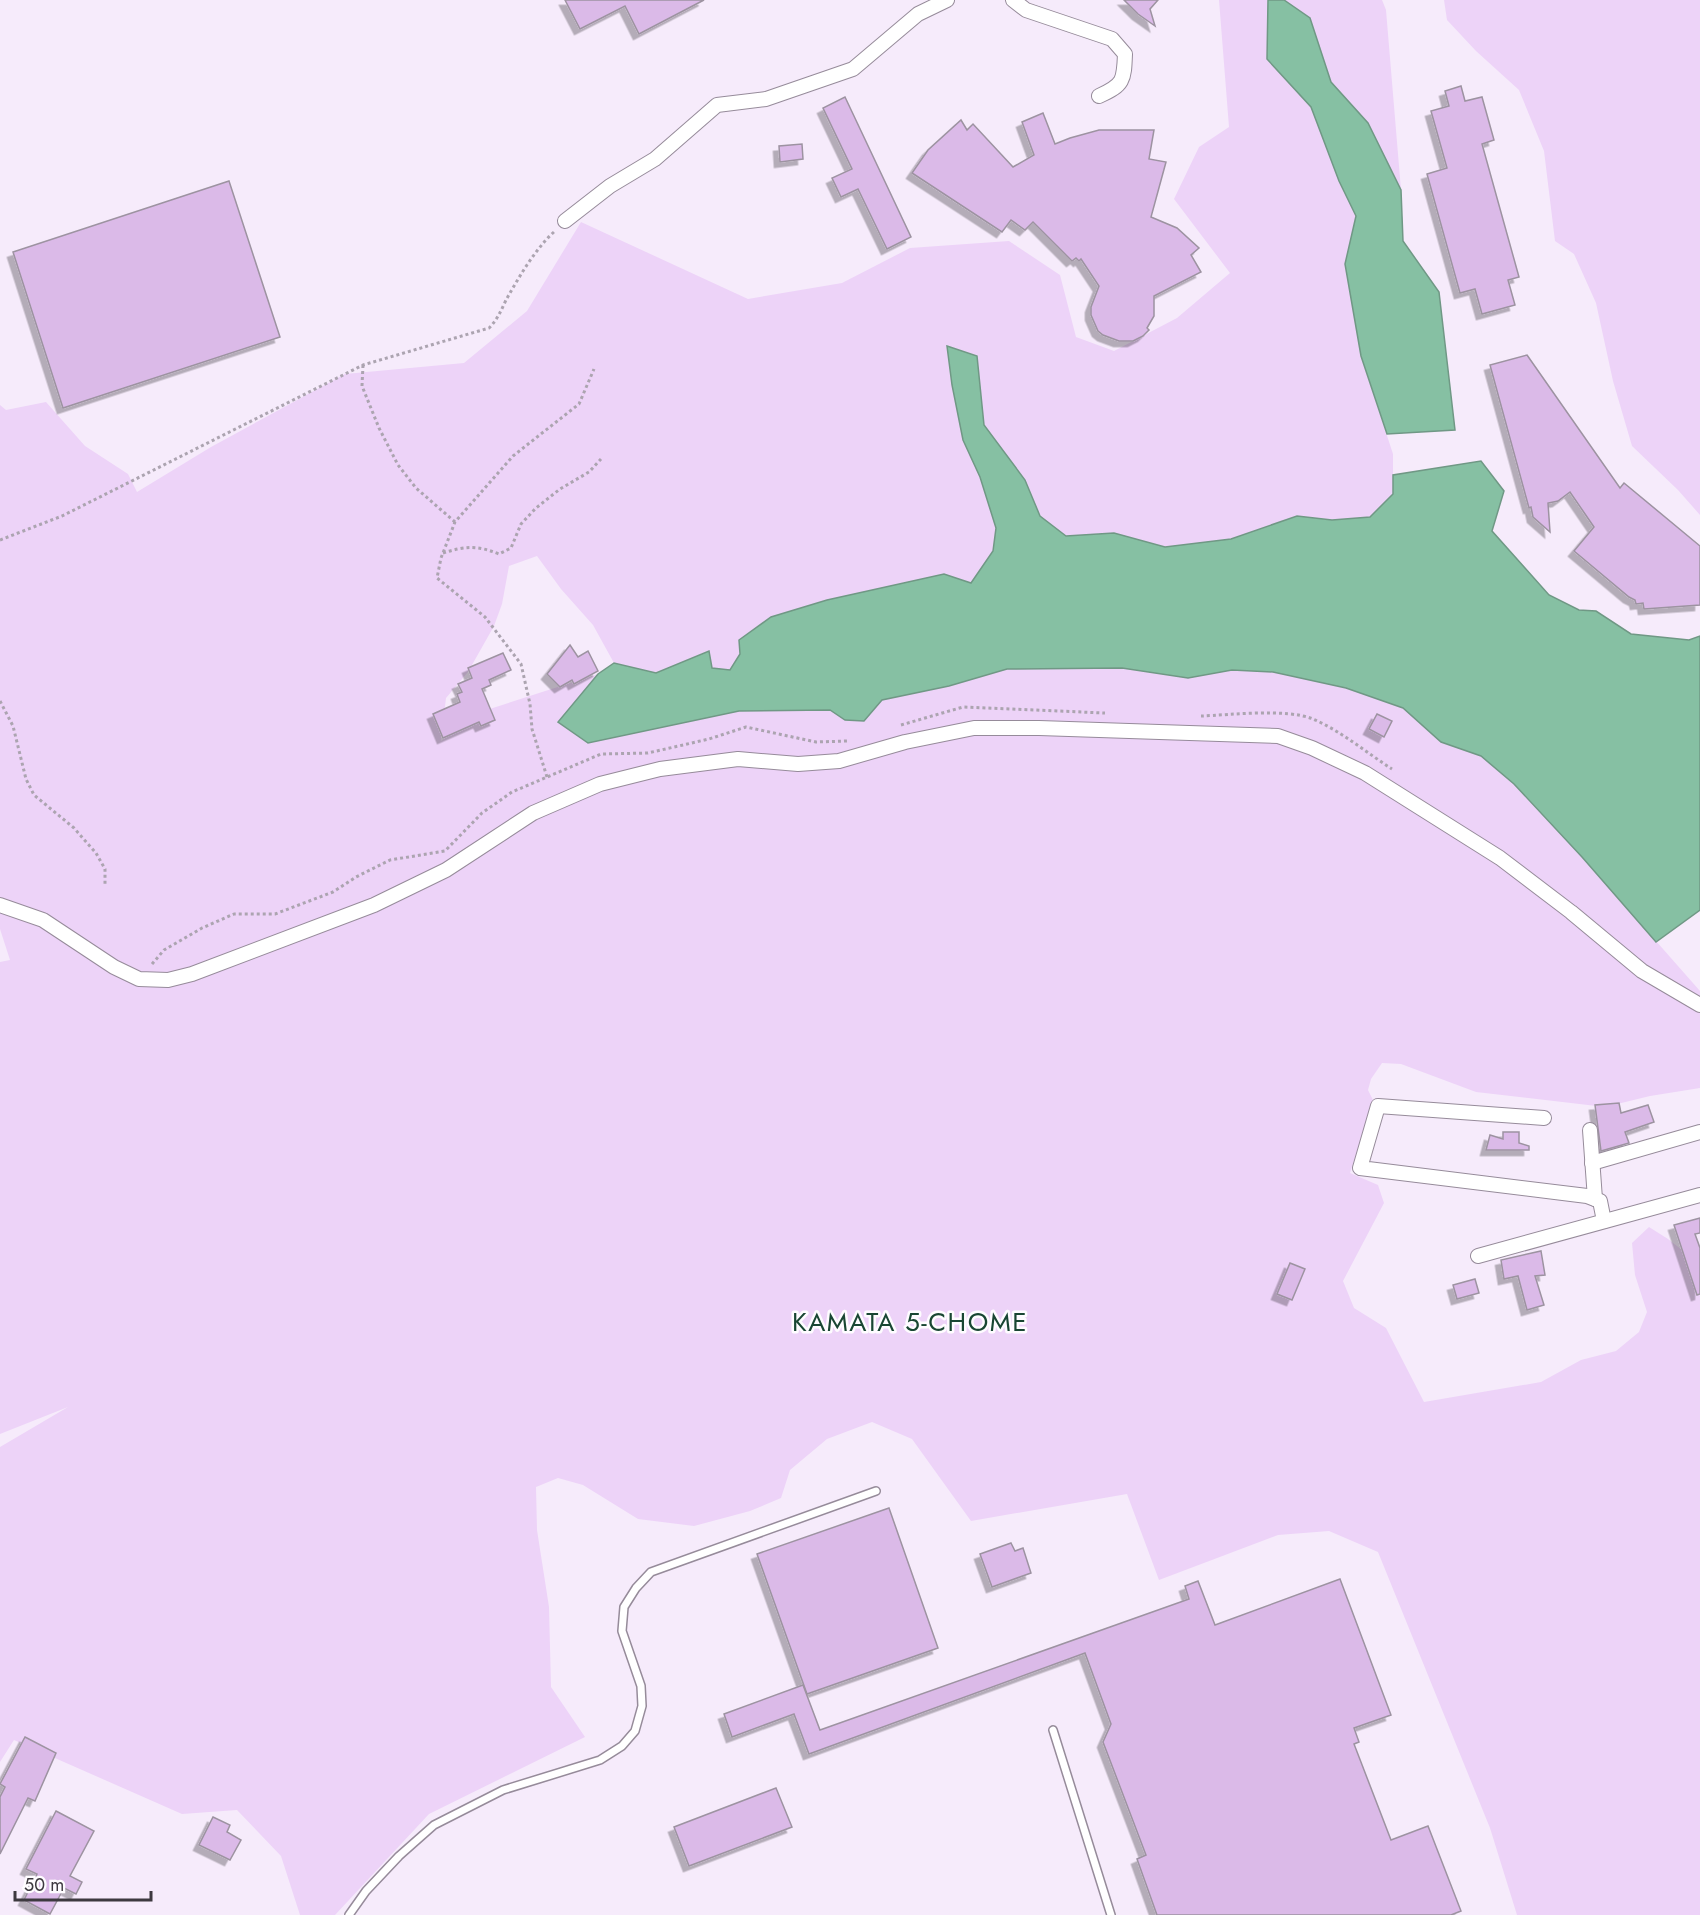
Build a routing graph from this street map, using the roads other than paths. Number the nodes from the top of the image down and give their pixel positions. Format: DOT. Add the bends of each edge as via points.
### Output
graph roads {
  1 [pos="947,0"];
  2 [pos="1013,0"];
  3 [pos="1100,96"];
  4 [pos="565,221"];
  5 [pos="0,905"];
  6 [pos="1700,1005"];
  7 [pos="1544,1118"];
  8 [pos="1590,1130"];
  9 [pos="1700,1132"];
  10 [pos="1592,1163"];
  11 [pos="1700,1195"];
  12 [pos="1595,1199"];
  13 [pos="1604,1221"];
  14 [pos="1478,1256"];
  15 [pos="876,1491"];
  16 [pos="1053,1730"];
  17 [pos="349,1915"];
  18 [pos="1111,1915"];
  1 -- 4 [label="street" via="918,14 853,69 766,99 717,105 655,159 609,186"];
  2 -- 3 [label="street" via="1026,10 1112,39 1125,54 1124,76 1116,89"];
  5 -- 6 [label="street" via="43,920 139,979 168,980 374,905 446,870 533,813 600,784 660,769 738,759 798,764 839,761 974,728 1278,736 1312,747 1365,773 1500,858 1642,971"];
  7 -- 12 [label="street" via="1378,1106 1360,1168"];
  8 -- 10 [label="street"];
  9 -- 10 [label="street"];
  10 -- 12 [label="street"];
  11 -- 13 [label="street"];
  12 -- 13 [label="street" via="1600,1201"];
  13 -- 14 [label="street"];
  15 -- 17 [label="lane" via="651,1572 624,1607 622,1631 641,1686 642,1706 635,1731 622,1746 600,1760 503,1790 434,1825 399,1856"];
  16 -- 18 [label="lane"];
}
